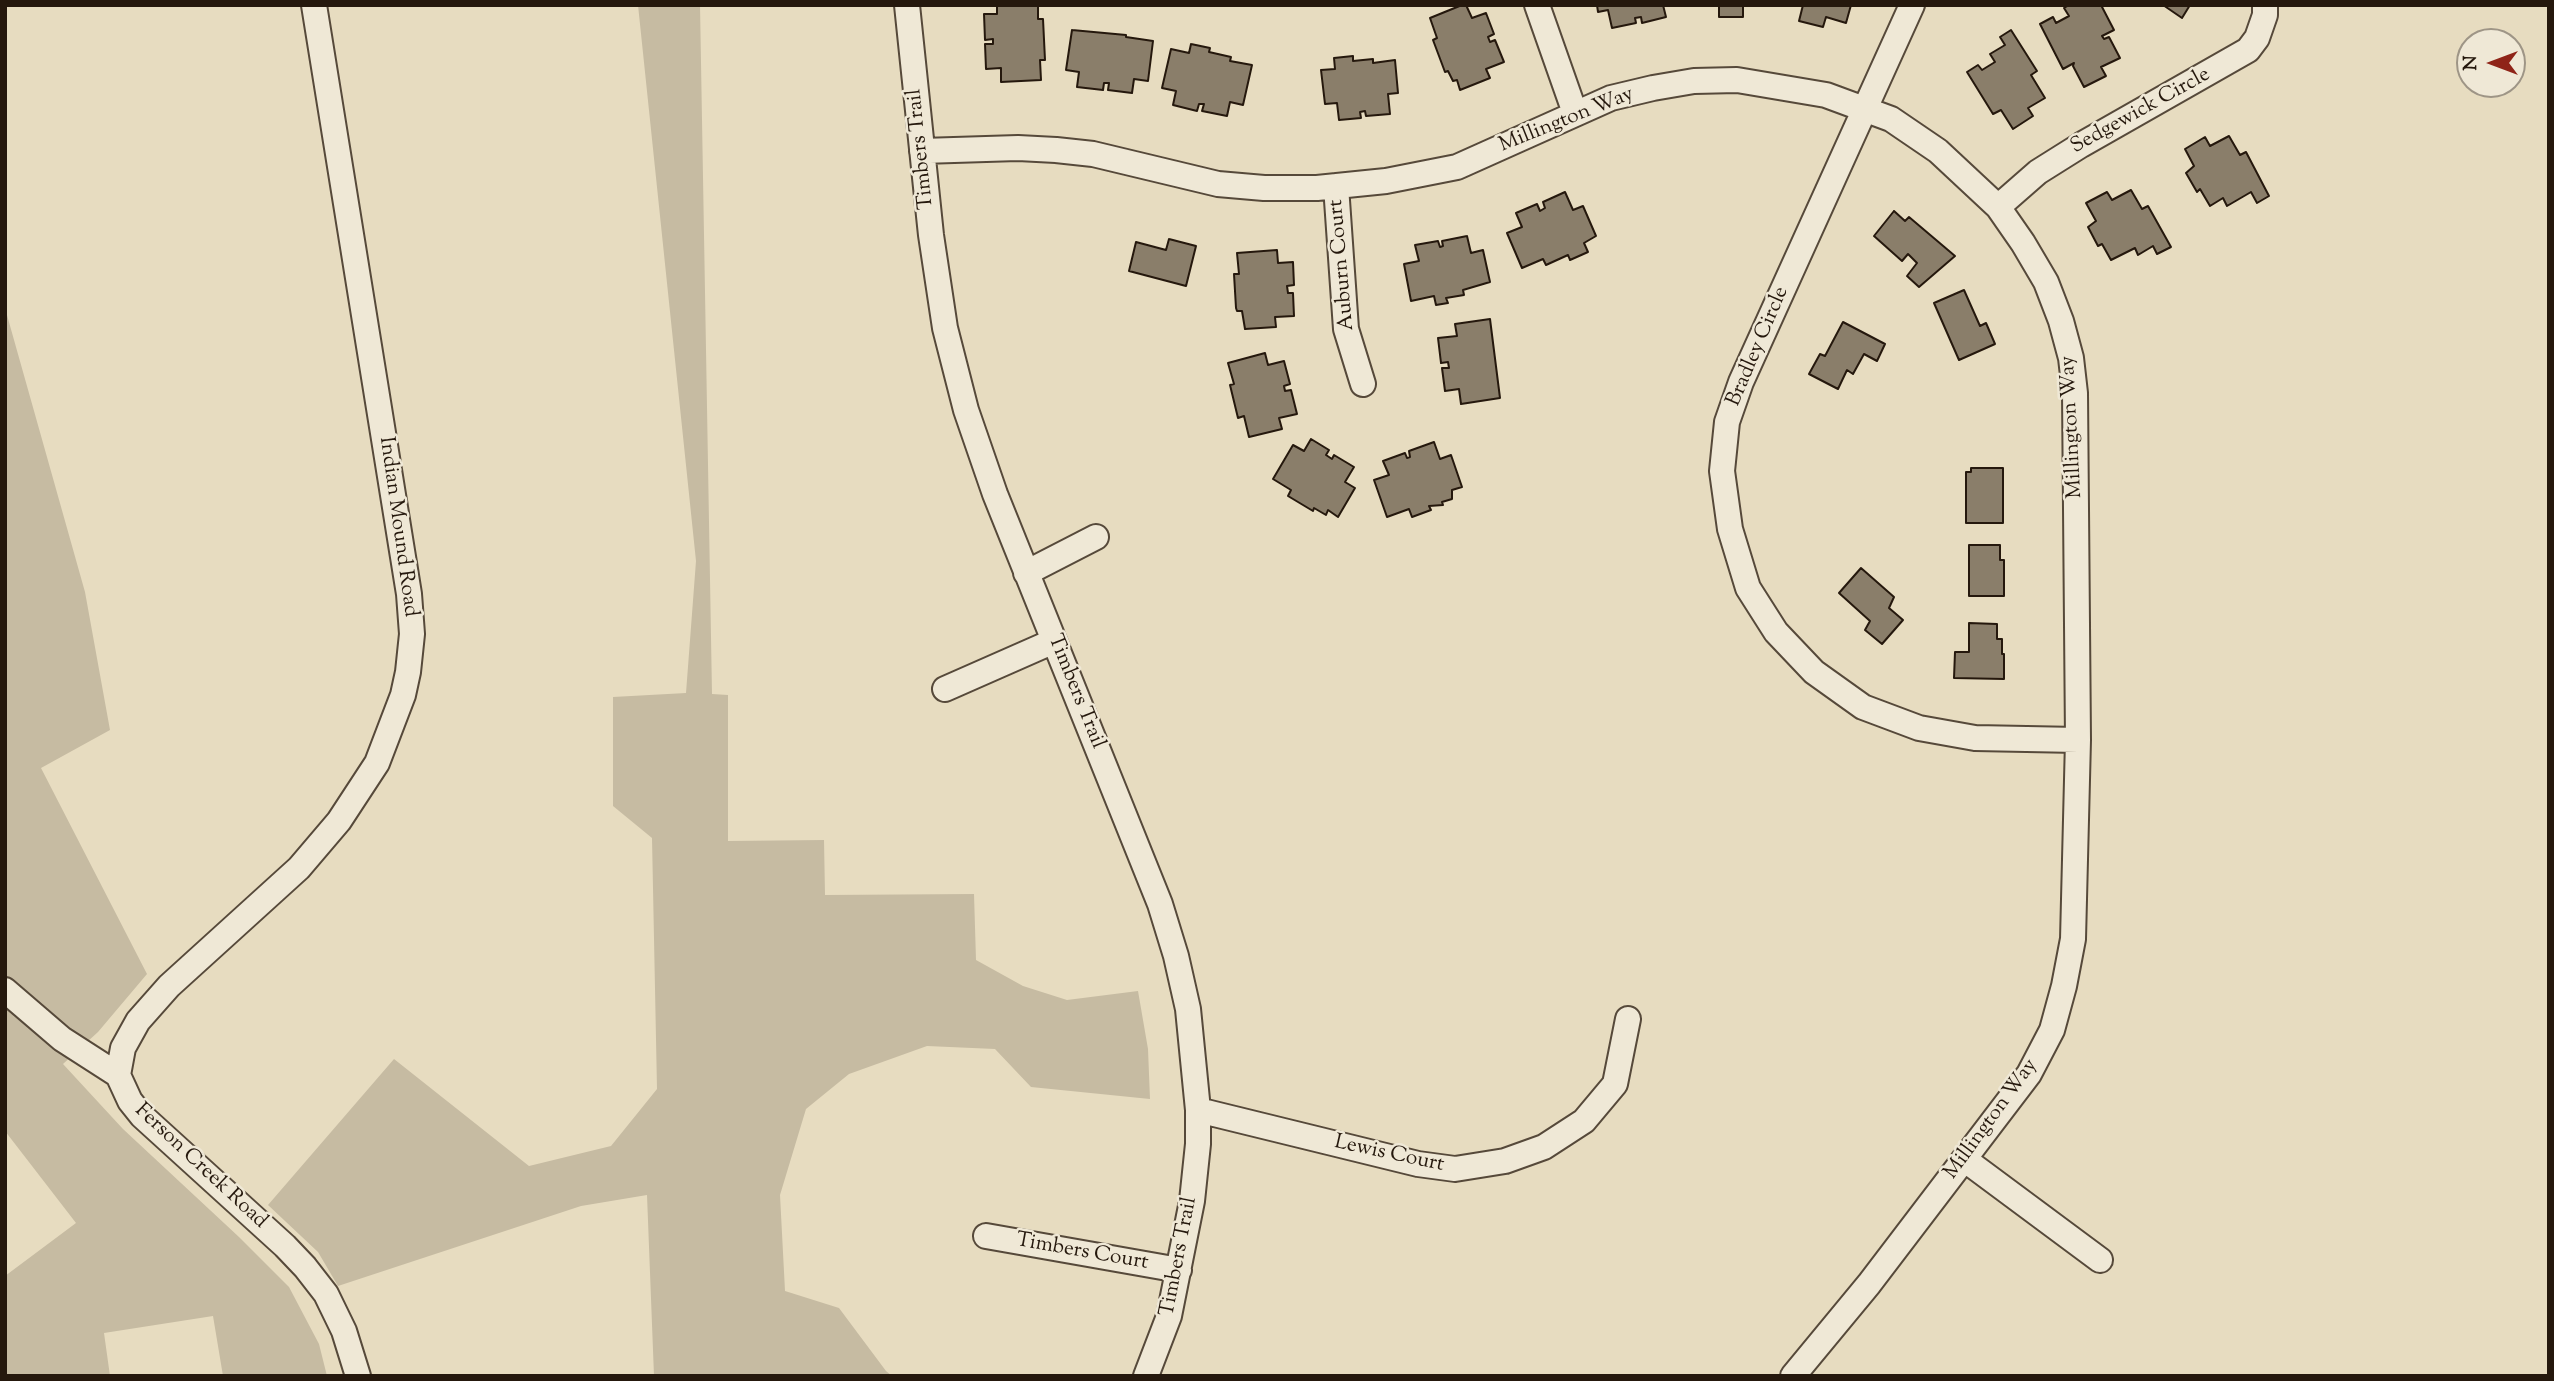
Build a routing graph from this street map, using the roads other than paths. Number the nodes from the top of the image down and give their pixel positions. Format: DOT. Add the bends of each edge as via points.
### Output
graph roads {
  1 [pos="314,5"];
  2 [pos="907,5"];
  3 [pos="1537,5"];
  4 [pos="1912,5"];
  5 [pos="2265,5"];
  6 [pos="1866,110"];
  7 [pos="1575,113"];
  8 [pos="922,151"];
  9 [pos="1336,186"];
  10 [pos="1998,207"];
  11 [pos="1363,384"];
  12 [pos="1096,537"];
  13 [pos="1026,573"];
  14 [pos="1054,641"];
  15 [pos="945,689"];
  16 [pos="2078,740"];
  17 [pos="5,990"];
  18 [pos="1628,1019"];
  19 [pos="118,1075"];
  20 [pos="1198,1110"];
  21 [pos="1964,1159"];
  22 [pos="986,1237"];
  23 [pos="2100,1260"];
  24 [pos="1179,1270"];
  25 [pos="358,1376"];
  26 [pos="1146,1376"];
  27 [pos="1793,1376"];
  1 -- 19 [label="street, Indian Mound Road" via="409,594 412,634 408,672 377,763 339,821 299,868 138,1021 123,1048"];
  2 -- 8 [label="street, Timbers Trail"];
  3 -- 7 [label="street"];
  4 -- 6 [label="street"];
  5 -- 10 [label="street, Sedgewick Circle" via="2257,38 2248,50 2048,165"];
  6 -- 7 [label="street, Millington Way" via="1826,94 1737,80 1653,88"];
  6 -- 10 [label="street, Millington Way" via="1891,119 1938,151"];
  6 -- 16 [label="street, Bradley Circle" via="1727,422 1722,471 1730,529 1748,588 1776,632 1814,672 1863,707 1919,728 1975,738"];
  7 -- 9 [label="street, Millington Way" via="1457,167"];
  8 -- 9 [label="street, Millington Way" via="1056,150 1093,154 1218,184"];
  8 -- 13 [label="street, Timbers Trail" via="945,328 966,410"];
  9 -- 11 [label="street, Auburn Court" via="1346,329"];
  10 -- 16 [label="street, Millington Way" via="2046,282 2071,358 2077,435"];
  12 -- 13 [label="street"];
  13 -- 14 [label="street, Timbers Trail"];
  14 -- 15 [label="street"];
  14 -- 20 [label="street, Timbers Trail" via="1160,904 1176,956 1188,1009"];
  16 -- 21 [label="street, Millington Way" via="2073,939 2052,1030 2029,1074"];
  17 -- 19 [label="street, Ferson Creek Road" via="62,1039"];
  18 -- 20 [label="street, Lewis Court" via="1615,1084 1584,1121 1545,1147 1505,1161 1455,1169 1418,1164"];
  19 -- 25 [label="street, Ferson Creek Road" via="142,1116 305,1267 332,1306"];
  20 -- 24 [label="street, Timbers Trail" via="1192,1201"];
  21 -- 23 [label="street"];
  21 -- 27 [label="street, Millington Way"];
  22 -- 24 [label="street, Timbers Court"];
  24 -- 26 [label="street, Timbers Trail" via="1170,1316"];
}
